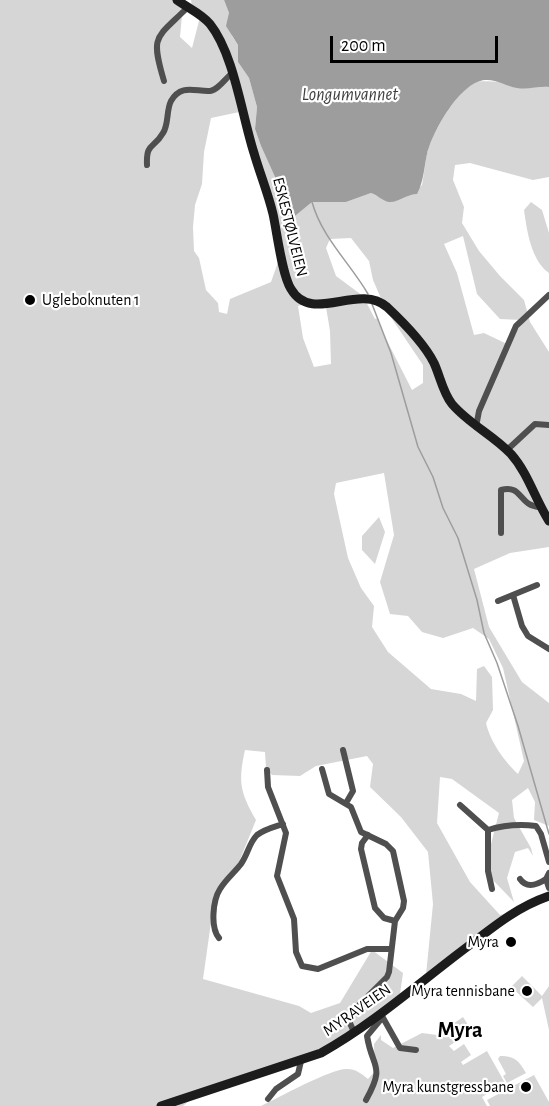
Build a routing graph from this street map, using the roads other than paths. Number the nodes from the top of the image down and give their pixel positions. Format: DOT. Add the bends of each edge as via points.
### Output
graph roads {
  1 [pos="177,0"];
  2 [pos="188,8"];
  3 [pos="232,73"];
  4 [pos="164,81"];
  5 [pos="147,165"];
  6 [pos="549,295"];
  7 [pos="549,425"];
  8 [pos="476,426"];
  9 [pos="507,450"];
  10 [pos="540,507"];
  11 [pos="549,521"];
  12 [pos="501,533"];
  13 [pos="537,585"];
  14 [pos="513,595"];
  15 [pos="498,601"];
  16 [pos="549,649"];
  17 [pos="343,750"];
  18 [pos="322,769"];
  19 [pos="267,770"];
  20 [pos="346,803"];
  21 [pos="459,805"];
  22 [pos="283,824"];
  23 [pos="488,830"];
  24 [pos="368,835"];
  25 [pos="549,862"];
  26 [pos="548,876"];
  27 [pos="520,879"];
  28 [pos="549,888"];
  29 [pos="492,889"];
  30 [pos="549,896"];
  31 [pos="395,921"];
  32 [pos="219,938"];
  33 [pos="391,949"];
  34 [pos="382,1015"];
  35 [pos="354,1032"];
  36 [pos="416,1050"];
  37 [pos="301,1061"];
  38 [pos="268,1099"];
  39 [pos="366,1100"];
  40 [pos="161,1106"];
  1 -- 2 [label="main road, ESKESTØLVEIEN"];
  2 -- 3 [label="main road, ESKESTØLVEIEN" via="210,24"];
  2 -- 4 [label="street" via="162,31 157,42"];
  3 -- 5 [label="street" via="211,91 191,88 177,94 170,102 162,136 147,153"];
  3 -- 8 [label="main road, ESKESTØLVEIEN" via="273,212 291,290 303,301 317,304 369,298 386,306 427,352 450,402"];
  6 -- 8 [label="street" via="516,326"];
  7 -- 9 [label="street" via="535,424"];
  8 -- 9 [label="main road, ESKESTØLVEIEN"];
  9 -- 10 [label="main road, ESKESTØLVEIEN" via="525,473"];
  10 -- 11 [label="main road, ESKESTØLVEIEN"];
  10 -- 12 [label="street" via="526,504 516,490 501,490"];
  13 -- 14 [label="street"];
  14 -- 15 [label="street"];
  14 -- 16 [label="street" via="528,636"];
  17 -- 20 [label="street" via="353,791"];
  18 -- 20 [label="street" via="329,794"];
  19 -- 22 [label="street" via="268,787"];
  20 -- 24 [label="street" via="358,827"];
  21 -- 23 [label="street"];
  22 -- 32 [label="street" via="257,836 241,865 220,889 214,929"];
  22 -- 33 [label="street" via="285,839 277,876 294,919 296,952 302,966 318,969 367,949"];
  23 -- 25 [label="street" via="536,826"];
  23 -- 29 [label="street"];
  24 -- 31 [label="street" via="361,849 375,908 384,918"];
  24 -- 31 [label="street" via="393,851 404,902"];
  26 -- 27 [label="street" via="529,886"];
  26 -- 28 [label="street"];
  30 -- 34 [label="main road, MYRAVEIEN" via="501,921"];
  31 -- 33 [label="street"];
  33 -- 35 [label="street" via="387,977 351,1012 349,1021"];
  34 -- 35 [label="main road, MYRAVEIEN"];
  34 -- 36 [label="street" via="400,1048"];
  34 -- 39 [label="street" via="368,1036 378,1073"];
  35 -- 37 [label="main road, MYRAVEIEN"];
  37 -- 38 [label="street" via="298,1074"];
  37 -- 40 [label="main road, MYRAVEIEN"];
}
